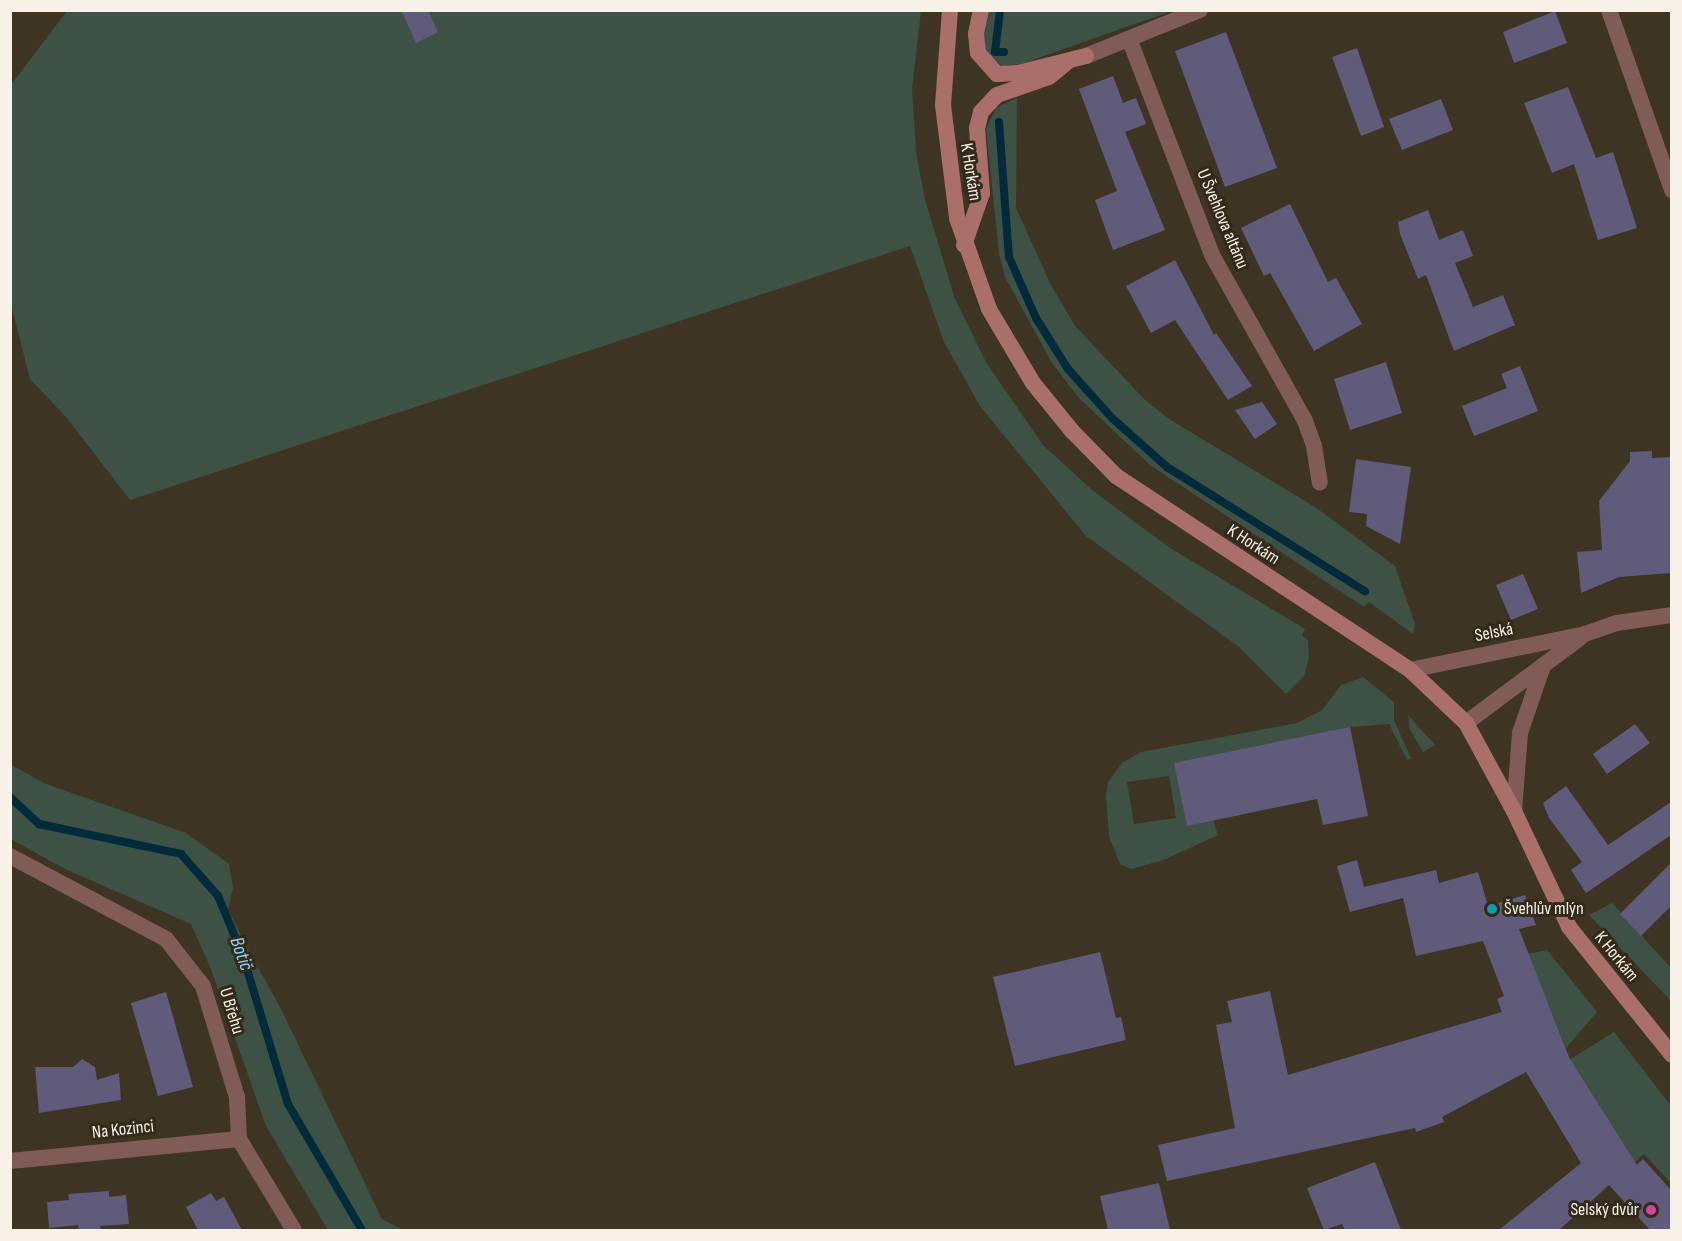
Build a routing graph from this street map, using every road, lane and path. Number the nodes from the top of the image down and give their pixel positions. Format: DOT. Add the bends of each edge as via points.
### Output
graph roads {
  1 [pos="950,10"];
  2 [pos="981,10"];
  3 [pos="1200,10"];
  4 [pos="1609,10"];
  5 [pos="1130,41"];
  6 [pos="1086,56"];
  7 [pos="1066,63"];
  8 [pos="1671,190"];
  9 [pos="964,245"];
  10 [pos="1320,483"];
  11 [pos="1671,615"];
  12 [pos="1585,634"];
  13 [pos="1543,666"];
  14 [pos="1410,670"];
  15 [pos="1466,723"];
  16 [pos="1514,811"];
  17 [pos="10,856"];
  18 [pos="1671,1055"];
  19 [pos="239,1139"];
  20 [pos="10,1161"];
  21 [pos="294,1230"];
  1 -- 9 [label="main road, K Horkám" via="943,105 950,181"];
  2 -- 7 [label="main road" via="976,43 990,69 1006,75"];
  3 -- 5 [label="street"];
  4 -- 8 [label="street"];
  5 -- 6 [label="street"];
  5 -- 10 [label="street, U Švehlova altánu" via="1212,255 1305,421"];
  6 -- 7 [label="main road"];
  7 -- 9 [label="main road" via="1049,77 997,95 981,112 977,128 982,193"];
  9 -- 14 [label="main road, K Horkám" via="989,309 1010,349 1072,431 1116,476"];
  11 -- 12 [label="street, Selská" via="1617,623"];
  12 -- 13 [label="street, Selská"];
  12 -- 14 [label="street, Selská"];
  13 -- 15 [label="street, Selská"];
  13 -- 16 [label="street" via="1520,733"];
  14 -- 15 [label="main road, K Horkám"];
  15 -- 16 [label="main road, K Horkám"];
  16 -- 18 [label="main road, K Horkám" via="1569,927"];
  17 -- 19 [label="street, U Břehu" via="166,939 174,948 203,986 237,1097"];
  19 -- 20 [label="street, Na Kozinci"];
  19 -- 21 [label="street, U Břehu"];
}
